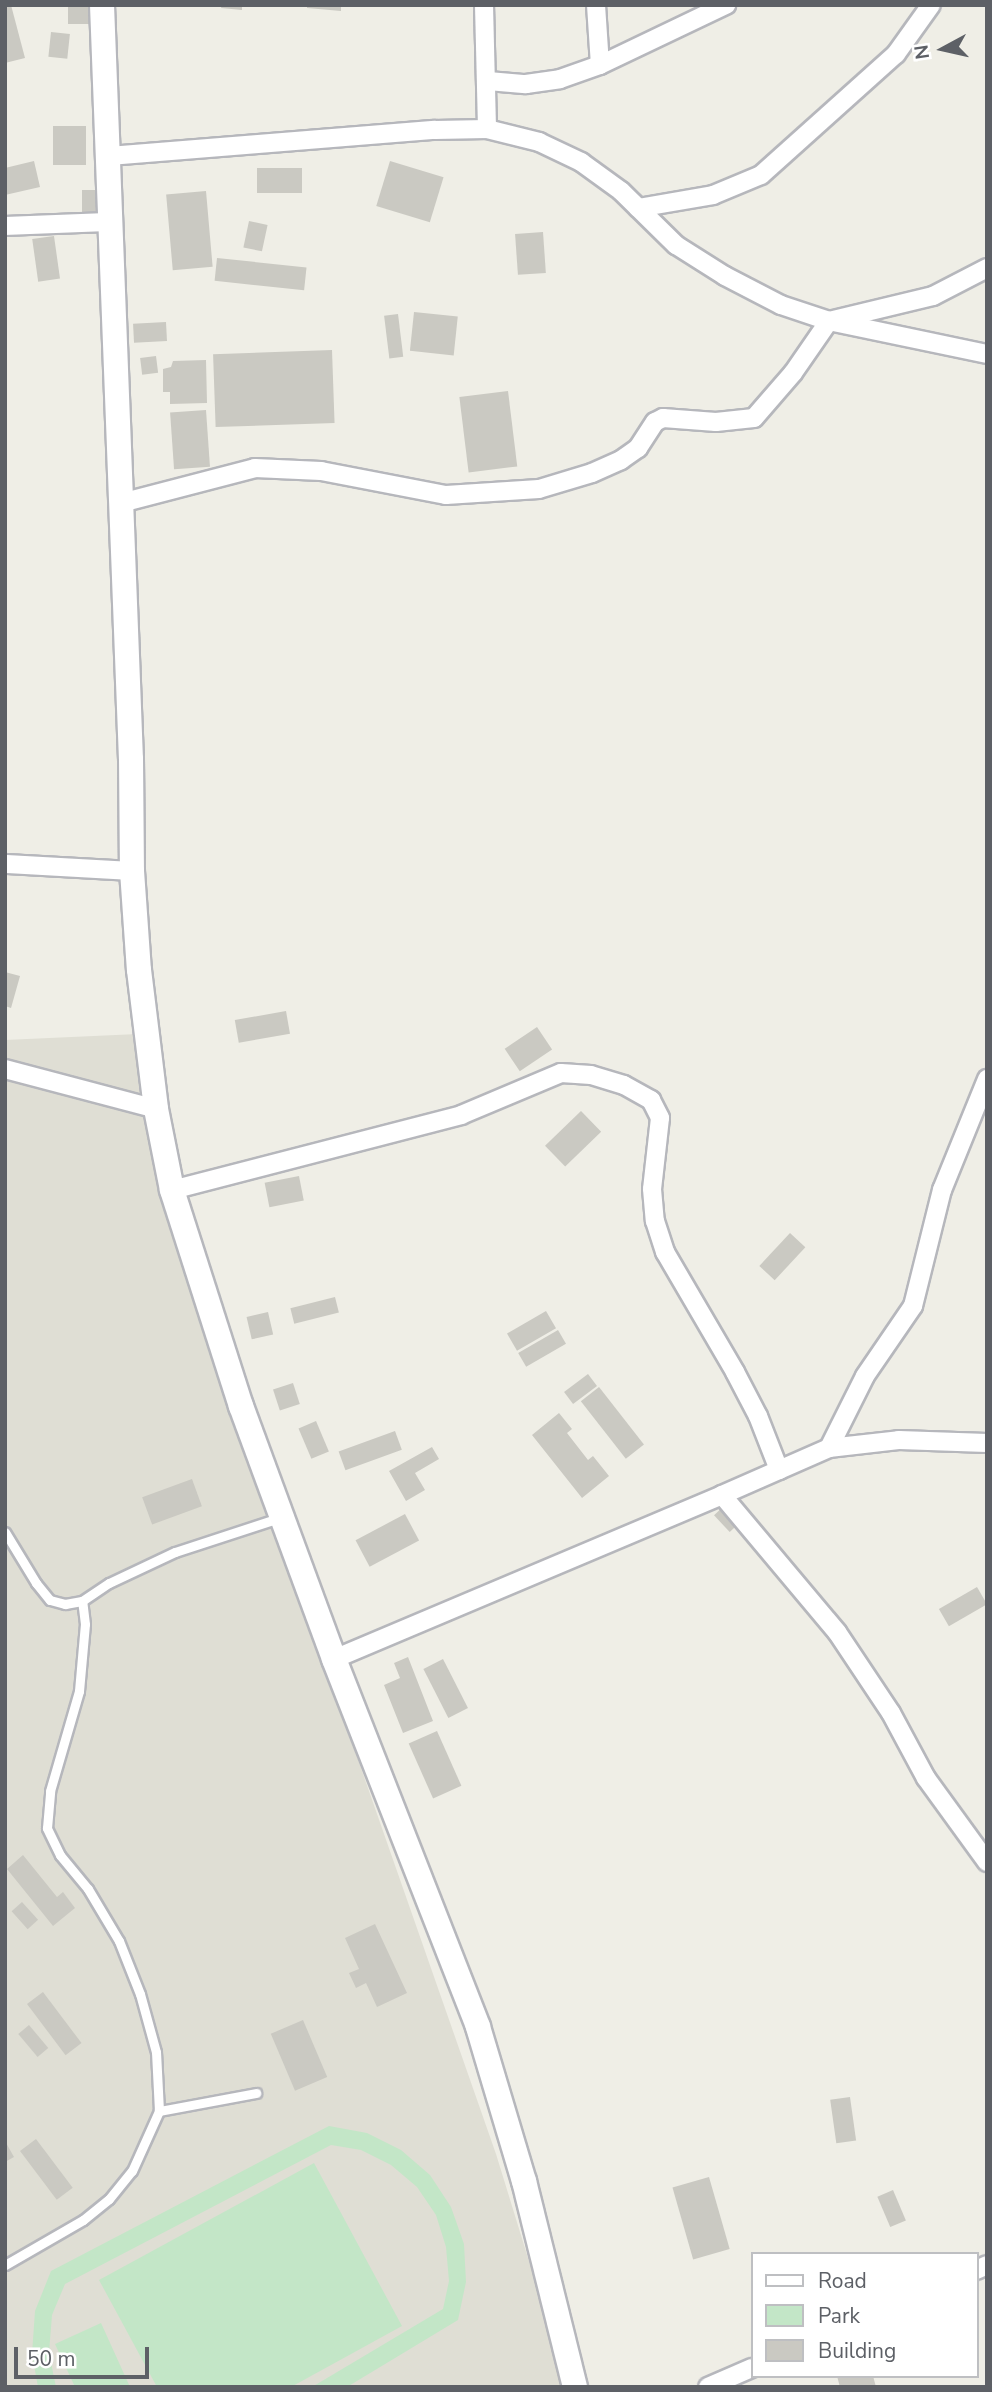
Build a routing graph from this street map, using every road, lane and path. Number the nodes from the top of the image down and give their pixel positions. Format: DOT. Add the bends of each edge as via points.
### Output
graph roads {
  1 [pos="102,5"];
  2 [pos="484,5"];
  3 [pos="596,5"];
  4 [pos="726,5"];
  5 [pos="932,5"];
  6 [pos="600,65"];
  7 [pos="488,81"];
  8 [pos="487,130"];
  9 [pos="108,156"];
  10 [pos="638,208"];
  11 [pos="111,222"];
  12 [pos="5,226"];
  13 [pos="987,268"];
  14 [pos="829,321"];
  15 [pos="987,355"];
  16 [pos="121,503"];
  17 [pos="5,864"];
  18 [pos="132,871"];
  19 [pos="5,1069"];
  20 [pos="987,1079"];
  21 [pos="156,1109"];
  22 [pos="172,1190"];
  23 [pos="987,1443"];
  24 [pos="829,1448"];
  25 [pos="779,1470"];
  26 [pos="722,1495"];
  27 [pos="284,1516"];
  28 [pos="5,1532"];
  29 [pos="82,1601"];
  30 [pos="334,1659"];
  31 [pos="987,1861"];
  32 [pos="256,2093"];
  33 [pos="159,2111"];
  34 [pos="5,2265"];
  35 [pos="750,2369"];
  36 [pos="575,2387"];
  37 [pos="708,2387"];
  1 -- 9 [label="main road"];
  2 -- 7 [label="street"];
  3 -- 6 [label="street"];
  4 -- 6 [label="street"];
  5 -- 10 [label="street" via="896,54 761,175 713,195"];
  6 -- 7 [label="street" via="560,79 526,84"];
  7 -- 8 [label="street"];
  8 -- 9 [label="street" via="435,130"];
  8 -- 10 [label="street" via="539,142 581,162"];
  9 -- 11 [label="main road"];
  10 -- 14 [label="street" via="676,245 725,276 781,305"];
  11 -- 12 [label="street"];
  11 -- 16 [label="main road"];
  13 -- 14 [label="street" via="933,296"];
  14 -- 15 [label="street"];
  14 -- 16 [label="street" via="754,418 739,422 663,418 655,422 638,448 621,460 592,474 539,489 446,495 321,471 255,468"];
  16 -- 18 [label="main road"];
  17 -- 18 [label="street"];
  18 -- 21 [label="main road"];
  19 -- 21 [label="street"];
  20 -- 24 [label="street" via="942,1190 913,1306 865,1376"];
  21 -- 22 [label="main road"];
  22 -- 25 [label="street" via="461,1115 561,1073 591,1075 624,1085 651,1100 660,1118 652,1189 655,1221 665,1252 746,1394"];
  22 -- 27 [label="main road" via="241,1406"];
  23 -- 24 [label="street" via="899,1440"];
  24 -- 25 [label="street"];
  25 -- 26 [label="street"];
  26 -- 30 [label="street"];
  26 -- 31 [label="street" via="836,1632 891,1713 926,1778"];
  27 -- 29 [label="lane" via="175,1552"];
  27 -- 30 [label="main road"];
  28 -- 29 [label="lane" via="50,1600 65,1604"];
  29 -- 33 [label="lane" via="85,1624 79,1691 50,1791 47,1828 60,1856 88,1889 123,1952 156,2052"];
  30 -- 36 [label="main road" via="478,2026 524,2181"];
  32 -- 33 [label="lane"];
  33 -- 34 [label="lane" via="132,2171 109,2199 83,2220"];
  35 -- 37 [label="street"];
}
